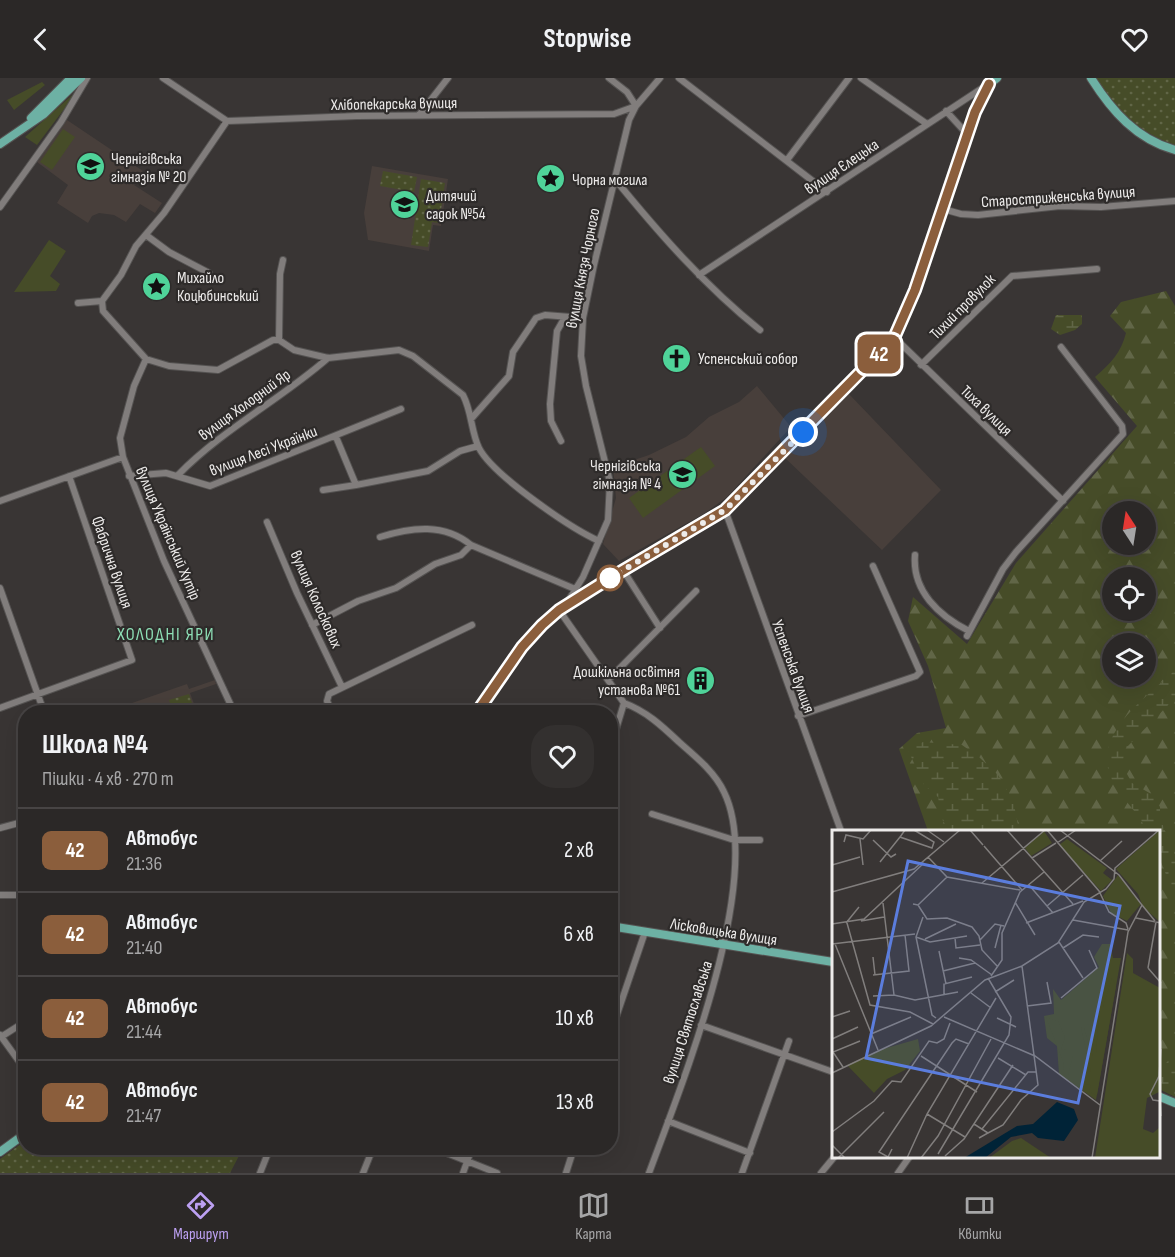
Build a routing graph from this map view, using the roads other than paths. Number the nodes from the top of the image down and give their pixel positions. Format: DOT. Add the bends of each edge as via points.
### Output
graph roads {
  1 [pos="71,78"];
  2 [pos="81,78"];
  3 [pos="87,78"];
  4 [pos="164,78"];
  5 [pos="448,78"];
  6 [pos="609,78"];
  7 [pos="660,78"];
  8 [pos="680,78"];
  9 [pos="849,78"];
  10 [pos="861,78"];
  11 [pos="996,78"];
  12 [pos="1091,78"];
  13 [pos="989,84"];
  14 [pos="636,106"];
  15 [pos="946,111"];
  16 [pos="419,116"];
  17 [pos="227,121"];
  18 [pos="927,124"];
  19 [pos="22,128"];
  20 [pos="968,135"];
  21 [pos="0,144"];
  22 [pos="1175,150"];
  23 [pos="787,160"];
  24 [pos="614,178"];
  25 [pos="827,192"];
  26 [pos="1175,201"];
  27 [pos="0,207"];
  28 [pos="943,209"];
  29 [pos="146,235"];
  30 [pos="283,260"];
  31 [pos="1097,269"];
  32 [pos="209,273"];
  33 [pos="699,275"];
  34 [pos="102,301"];
  35 [pos="78,303"];
  36 [pos="565,317"];
  37 [pos="583,318"];
  38 [pos="760,330"];
  39 [pos="894,338"];
  40 [pos="279,340"];
  41 [pos="1061,347"];
  42 [pos="328,358"];
  43 [pos="146,359"];
  44 [pos="921,365"];
  45 [pos="401,409"];
  46 [pos="471,419"];
  47 [pos="336,437"];
  48 [pos="561,441"];
  49 [pos="477,446"];
  50 [pos="123,457"];
  51 [pos="178,475"];
  52 [pos="69,476"];
  53 [pos="129,476"];
  54 [pos="356,485"];
  55 [pos="323,490"];
  56 [pos="0,501"];
  57 [pos="1063,501"];
  58 [pos="725,510"];
  59 [pos="267,522"];
  60 [pos="380,537"];
  61 [pos="599,541"];
  62 [pos="471,545"];
  63 [pos="915,555"];
  64 [pos="873,566"];
  65 [pos="623,570"];
  66 [pos="0,588"];
  67 [pos="575,589"];
  68 [pos="696,591"];
  69 [pos="562,609"];
  70 [pos="312,624"];
  71 [pos="472,625"];
  72 [pos="660,628"];
  73 [pos="609,679"];
  74 [pos="342,687"];
  75 [pos="39,695"];
  76 [pos="624,703"];
  77 [pos="42,705"];
  78 [pos="231,705"];
  79 [pos="330,705"];
  80 [pos="482,705"];
  81 [pos="0,708"];
  82 [pos="798,716"];
  83 [pos="618,723"];
  84 [pos="651,814"];
  85 [pos="18,823"];
  86 [pos="0,828"];
  87 [pos="841,830"];
  88 [pos="734,840"];
  89 [pos="760,840"];
  90 [pos="18,895"];
  91 [pos="0,896"];
  92 [pos="618,927"];
  93 [pos="645,932"];
  94 [pos="725,946"];
  95 [pos="832,962"];
  96 [pos="618,1011"];
  97 [pos="701,1025"];
  98 [pos="18,1026"];
  99 [pos="1,1036"];
  100 [pos="789,1041"];
  101 [pos="784,1057"];
  102 [pos="18,1060"];
  103 [pos="832,1072"];
  104 [pos="1160,1097"];
  105 [pos="1175,1103"];
  106 [pos="668,1121"];
  107 [pos="18,1139"];
  108 [pos="0,1152"];
  109 [pos="750,1153"];
  110 [pos="267,1155"];
  111 [pos="370,1155"];
  112 [pos="452,1155"];
  113 [pos="469,1155"];
  114 [pos="572,1155"];
  115 [pos="833,1158"];
  116 [pos="909,1158"];
  117 [pos="467,1161"];
  118 [pos="260,1173"];
  119 [pos="363,1173"];
  120 [pos="463,1173"];
  121 [pos="497,1173"];
  122 [pos="566,1173"];
  123 [pos="649,1173"];
  124 [pos="742,1173"];
  125 [pos="821,1173"];
  126 [pos="898,1173"];
  1 -- 19 [label="main road"];
  2 -- 19 [label="main road" via="44,114"];
  3 -- 27 [label="street" via="61,122"];
  4 -- 17 [label="street"];
  5 -- 16 [label="street"];
  6 -- 14 [label="street" via="627,92"];
  7 -- 14 [label="street, вулиця Князя Чорного"];
  8 -- 23 [label="street"];
  9 -- 23 [label="street"];
  10 -- 18 [label="street"];
  11 -- 13 [label="main road, вулиця Єлецька"];
  12 -- 22 [label="main road" via="1125,122 1150,140"];
  13 -- 15 [label="street, вулиця Єлецька"];
  13 -- 20 [label="main road"];
  14 -- 16 [label="street, Хлібопекарська вулиця" via="614,114"];
  14 -- 24 [label="street, вулиця Князя Чорного"];
  15 -- 18 [label="street, вулиця Єлецька"];
  15 -- 20 [label="street"];
  16 -- 17 [label="street, Хлібопекарська вулиця"];
  17 -- 29 [label="street"];
  18 -- 25 [label="street, вулиця Єлецька"];
  19 -- 21 [label="main road"];
  20 -- 28 [label="main road"];
  23 -- 25 [label="street"];
  24 -- 33 [label="street"];
  24 -- 37 [label="street, вулиця Князя Чорного"];
  25 -- 33 [label="street, вулиця Єлецька"];
  26 -- 28 [label="street, Старостриженська вулиця" via="1060,206 978,215"];
  28 -- 39 [label="main road"];
  29 -- 32 [label="street"];
  29 -- 34 [label="street"];
  30 -- 40 [label="street" via="279,274"];
  31 -- 44 [label="street, Тихий провулок" via="1012,276"];
  33 -- 38 [label="street" via="730,307"];
  34 -- 35 [label="street"];
  34 -- 43 [label="street" via="103,311"];
  36 -- 37 [label="street"];
  36 -- 46 [label="street" via="537,318 513,352 509,376"];
  36 -- 48 [label="street" via="557,331 550,404 551,421"];
  37 -- 61 [label="street, вулиця Князя Чорного" via="581,356 610,482 608,520"];
  39 -- 44 [label="street, Тиха вулиця"];
  39 -- 58 [label="main road"];
  40 -- 42 [label="street" via="294,350"];
  40 -- 43 [label="street" via="218,370"];
  41 -- 57 [label="street" via="1122,426 1123,434"];
  42 -- 46 [label="street" via="399,350 413,356 463,395"];
  42 -- 51 [label="street, вулиця Холодний Яр" via="201,451"];
  43 -- 50 [label="street, вулиця Український Хутір" via="120,438"];
  44 -- 57 [label="street, Тиха вулиця"];
  45 -- 47 [label="street, вулиця Лесі Українки"];
  46 -- 49 [label="street"];
  47 -- 51 [label="street, вулиця Лесі Українки" via="210,486 188,482"];
  47 -- 54 [label="street, вулиця Лесі Українки"];
  49 -- 54 [label="street" via="460,451 428,471"];
  49 -- 61 [label="street" via="495,470"];
  50 -- 52 [label="street"];
  50 -- 53 [label="street, вулиця Український Хутір"];
  51 -- 53 [label="street, вулиця Лесі Українки"];
  52 -- 56 [label="street"];
  52 -- 75 [label="street, Фабрична вулиця" via="132,660"];
  53 -- 78 [label="street, вулиця Український Хутір"];
  54 -- 55 [label="street"];
  57 -- 63 [label="street" via="1003,569 968,634 919,588"];
  58 -- 65 [label="main road"];
  58 -- 82 [label="street, Успенська вулиця"];
  59 -- 70 [label="street, вулиця Колоскових"];
  60 -- 62 [label="street" via="432,528 460,536"];
  61 -- 67 [label="street, вулиця Князя Чорного"];
  62 -- 67 [label="street"];
  62 -- 70 [label="street" via="461,555 435,564 396,588 358,601"];
  64 -- 82 [label="street" via="920,672"];
  65 -- 69 [label="main road"];
  65 -- 72 [label="street"];
  66 -- 75 [label="street"];
  67 -- 69 [label="street, вулиця Князя Чорного"];
  68 -- 72 [label="street"];
  69 -- 73 [label="street, вулиця Святославська"];
  69 -- 80 [label="main road" via="522,647"];
  70 -- 74 [label="street, вулиця Колоскових"];
  71 -- 74 [label="street"];
  72 -- 73 [label="street"];
  73 -- 76 [label="street, вулиця Святославська"];
  74 -- 79 [label="street" via="328,697"];
  75 -- 77 [label="street"];
  75 -- 81 [label="street, Фабрична вулиця"];
  76 -- 83 [label="street"];
  76 -- 88 [label="street, вулиця Святославська" via="641,709 716,779 725,793"];
  82 -- 87 [label="street, Успенська вулиця"];
  84 -- 88 [label="street"];
  85 -- 86 [label="street"];
  88 -- 89 [label="street"];
  88 -- 94 [label="street, вулиця Святославська" via="733,888"];
  90 -- 91 [label="street"];
  92 -- 93 [label="main road, Лісковицька вулиця"];
  93 -- 94 [label="main road, Лісковицька вулиця"];
  93 -- 96 [label="street"];
  94 -- 95 [label="main road, Лісковицька вулиця"];
  94 -- 97 [label="street, вулиця Святославська"];
  97 -- 101 [label="street"];
  97 -- 106 [label="street, вулиця Святославська"];
  98 -- 99 [label="street"];
  99 -- 102 [label="street"];
  100 -- 101 [label="street"];
  101 -- 103 [label="street"];
  101 -- 109 [label="street"];
  104 -- 105 [label="main road"];
  106 -- 109 [label="street"];
  106 -- 123 [label="street, вулиця Святославська"];
  107 -- 108 [label="main road"];
  109 -- 124 [label="street"];
  110 -- 118 [label="street"];
  111 -- 119 [label="street"];
  112 -- 117 [label="street"];
  113 -- 117 [label="street"];
  114 -- 122 [label="street"];
  115 -- 125 [label="street"];
  116 -- 126 [label="street"];
  117 -- 120 [label="street"];
  117 -- 121 [label="street"];
}
